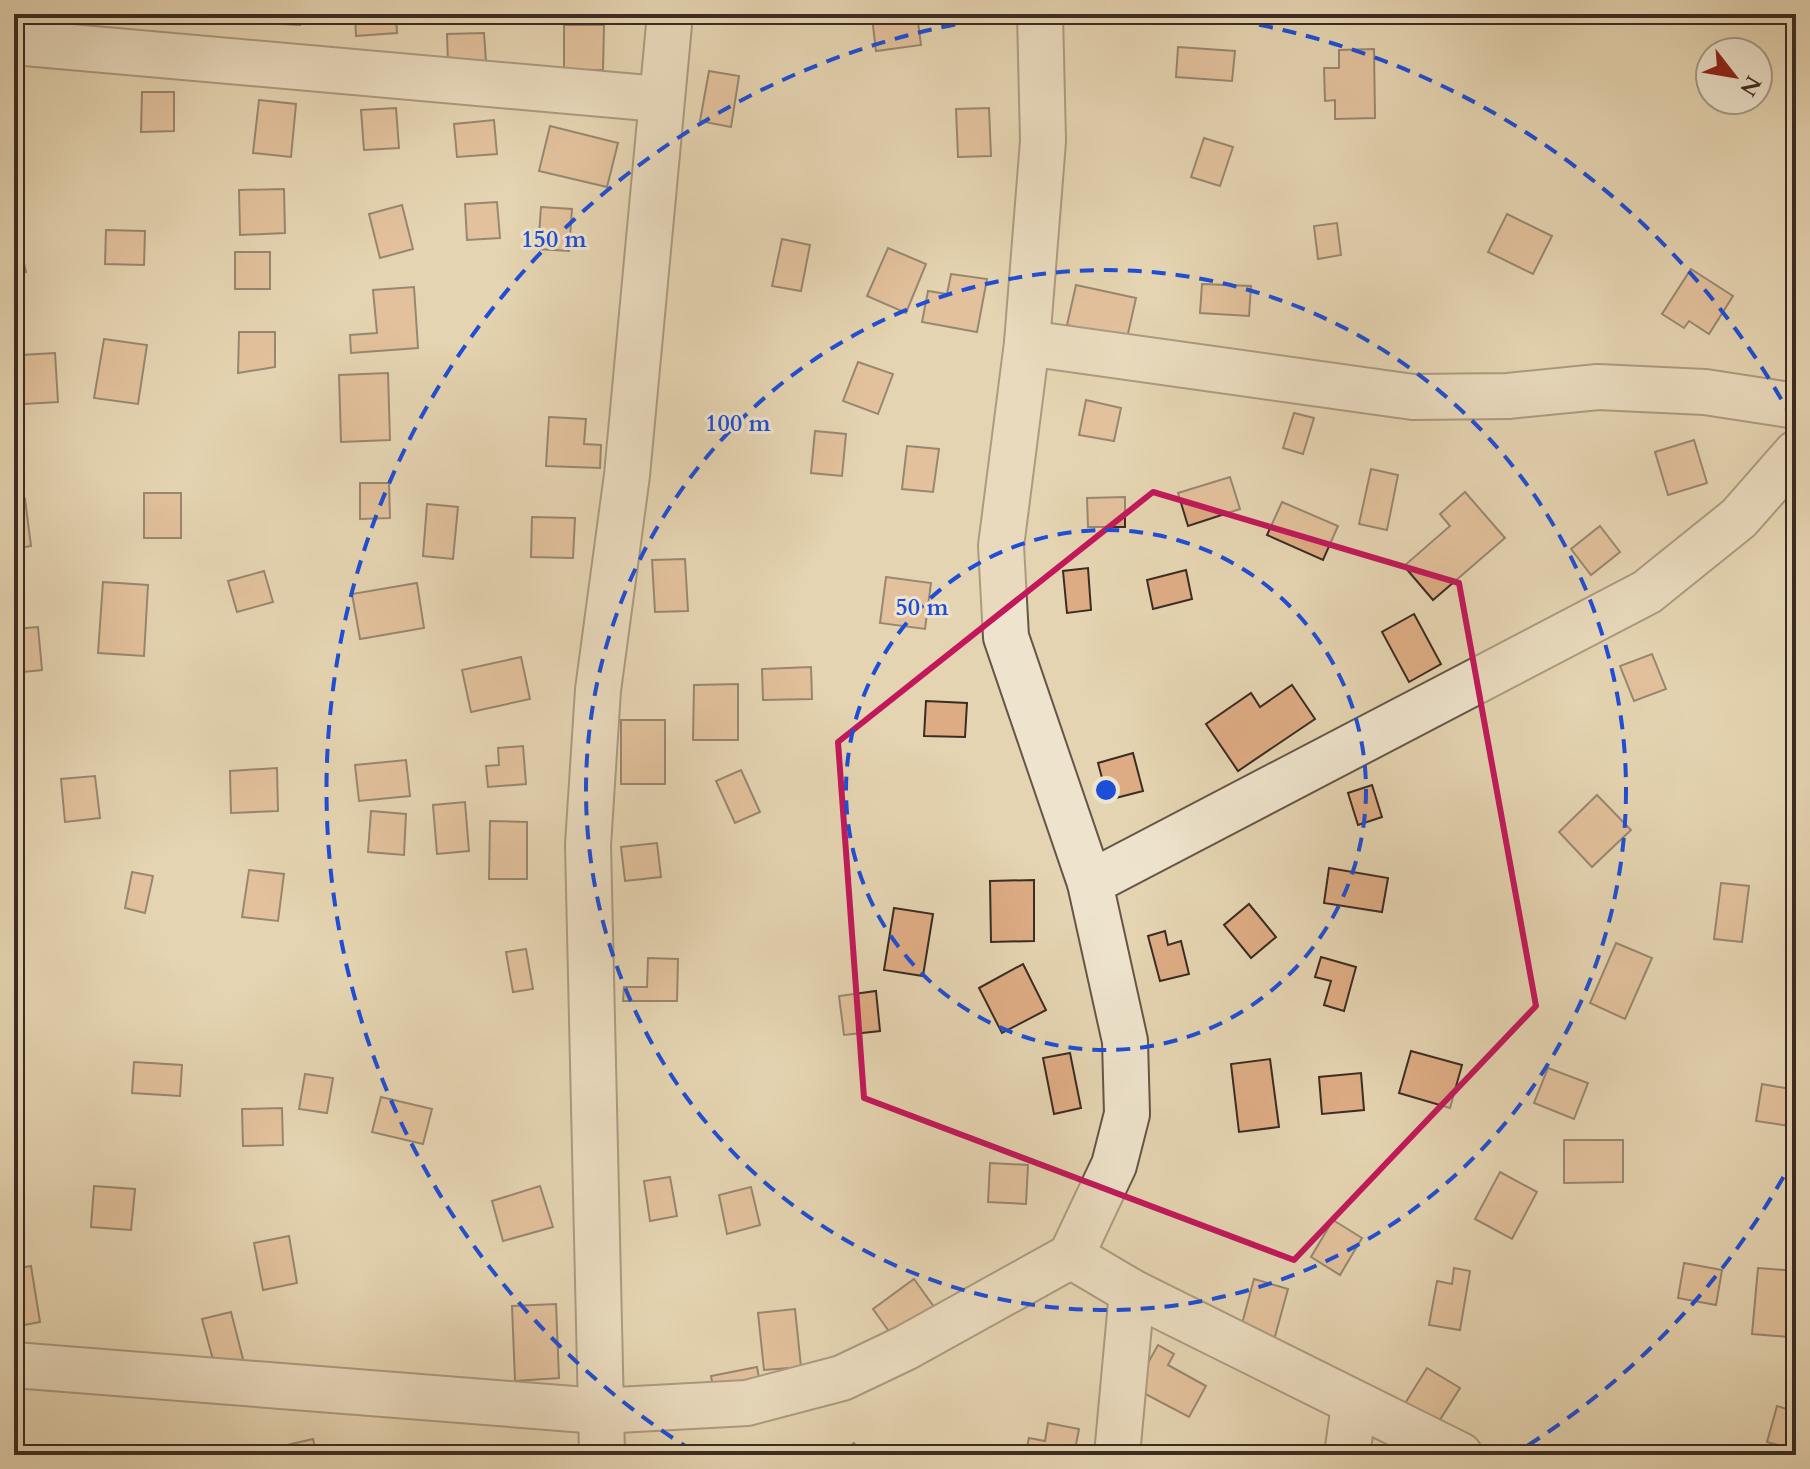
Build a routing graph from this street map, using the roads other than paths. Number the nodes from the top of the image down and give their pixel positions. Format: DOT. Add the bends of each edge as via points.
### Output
graph roads {
  1 [pos="670,14"];
  2 [pos="1040,14"];
  3 [pos="14,42"];
  4 [pos="659,99"];
  5 [pos="1027,343"];
  6 [pos="1796,406"];
  7 [pos="1796,453"];
  8 [pos="1090,883"];
  9 [pos="1071,1256"];
  10 [pos="1132,1292"];
  11 [pos="14,1365"];
  12 [pos="1354,1405"];
  13 [pos="599,1411"];
  14 [pos="602,1455"];
  15 [pos="1117,1455"];
  16 [pos="1347,1455"];
  17 [pos="1460,1455"];
  1 -- 4 [label="street"];
  2 -- 5 [label="street" via="1043,141"];
  3 -- 4 [label="street"];
  4 -- 13 [label="street" via="643,326 598,690 588,845"];
  5 -- 6 [label="street" via="1413,397 1508,396 1598,387 1705,392"];
  5 -- 8 [label="street" via="1001,546 1006,637"];
  7 -- 8 [label="street" via="1739,518 1647,592"];
  8 -- 9 [label="street" via="1125,1041 1127,1114 1114,1165"];
  9 -- 10 [label="street"];
  9 -- 13 [label="street" via="842,1378 747,1403"];
  10 -- 12 [label="street"];
  10 -- 15 [label="street"];
  11 -- 13 [label="street"];
  12 -- 16 [label="street"];
  12 -- 17 [label="street"];
  13 -- 14 [label="street"];
}
